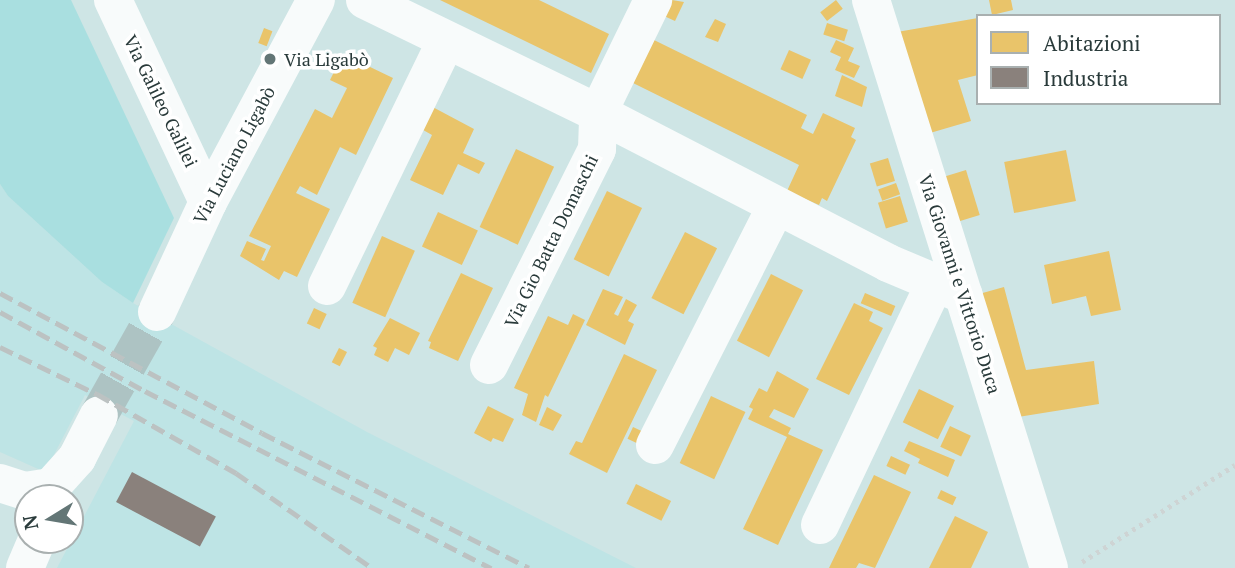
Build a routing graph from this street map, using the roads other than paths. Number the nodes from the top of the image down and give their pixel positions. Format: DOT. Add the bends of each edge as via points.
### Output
graph roads {
  1 [pos="113,0"];
  2 [pos="316,0"];
  3 [pos="365,0"];
  4 [pos="653,0"];
  5 [pos="870,0"];
  6 [pos="446,41"];
  7 [pos="598,113"];
  8 [pos="208,202"];
  9 [pos="776,207"];
  10 [pos="327,286"];
  11 [pos="949,290"];
  12 [pos="157,312"];
  13 [pos="489,365"];
  14 [pos="99,415"];
  15 [pos="655,445"];
  16 [pos="60,484"];
  17 [pos="820,525"];
  18 [pos="1049,568"];
  1 -- 8 [label="street, Via Galileo Galilei"];
  2 -- 8 [label="street, Via Luciano Ligabò"];
  3 -- 6 [label="street"];
  4 -- 7 [label="street, Via Gio Batta Domaschi"];
  5 -- 11 [label="street, Via Giovanni e Vittorio Duca"];
  6 -- 7 [label="street"];
  6 -- 10 [label="street"];
  7 -- 9 [label="street"];
  7 -- 13 [label="street, Via Gio Batta Domaschi" via="597,149"];
  8 -- 12 [label="street, Via Luciano Ligabò"];
  9 -- 11 [label="street"];
  9 -- 15 [label="street"];
  11 -- 17 [label="street"];
  11 -- 18 [label="street, Via Giovanni e Vittorio Duca"];
  14 -- 16 [label="street"];
}
